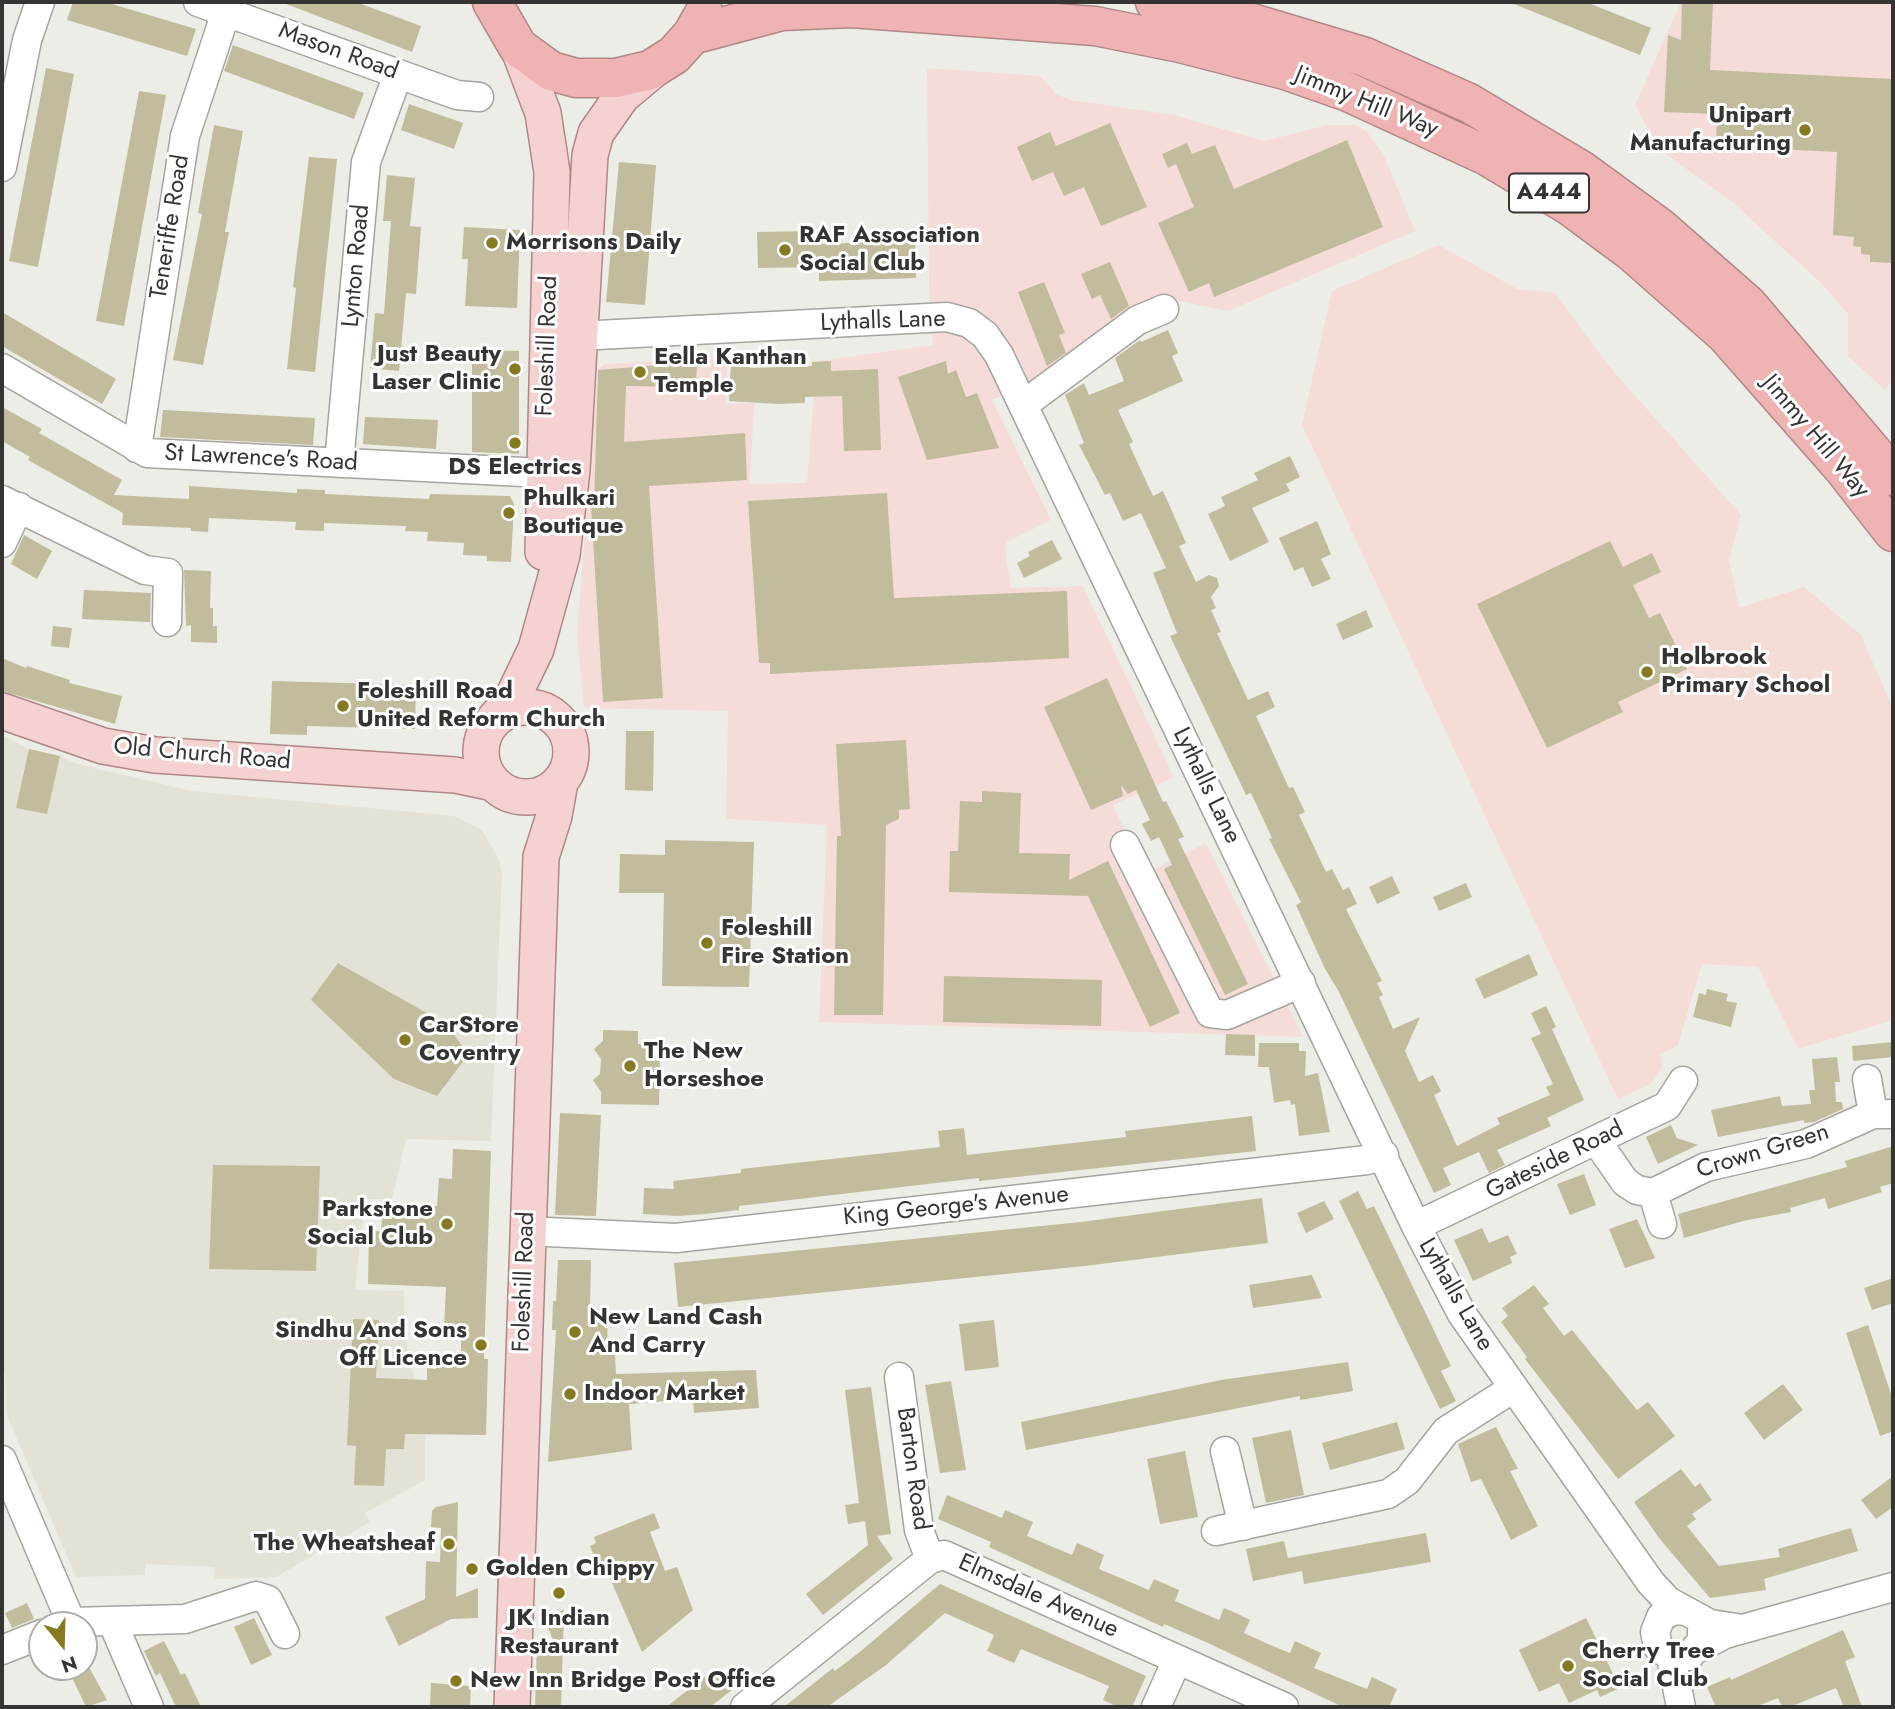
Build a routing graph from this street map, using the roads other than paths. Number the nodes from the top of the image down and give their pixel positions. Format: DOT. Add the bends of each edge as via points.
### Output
graph roads {
  1 [pos="40,2"];
  2 [pos="198,2"];
  3 [pos="710,2"];
  4 [pos="1154,2"];
  5 [pos="490,4"];
  6 [pos="226,12"];
  7 [pos="692,36"];
  8 [pos="518,47"];
  9 [pos="661,64"];
  10 [pos="398,74"];
  11 [pos="479,97"];
  12 [pos="2,166"];
  13 [pos="1164,309"];
  14 [pos="578,336"];
  15 [pos="2,368"];
  16 [pos="1023,405"];
  17 [pos="136,448"];
  18 [pos="339,463"];
  19 [pos="544,473"];
  20 [pos="1893,476"];
  21 [pos="10,503"];
  22 [pos="1893,532"];
  23 [pos="2,543"];
  24 [pos="546,608"];
  25 [pos="167,622"];
  26 [pos="537,649"];
  27 [pos="2,712"];
  28 [pos="550,712"];
  29 [pos="491,724"];
  30 [pos="407,772"];
  31 [pos="560,782"];
  32 [pos="494,784"];
  33 [pos="1125,845"];
  34 [pos="541,857"];
  35 [pos="1301,983"];
  36 [pos="1867,1079"];
  37 [pos="1683,1081"];
  38 [pos="1883,1114"];
  39 [pos="1596,1140"];
  40 [pos="1384,1155"];
  41 [pos="1653,1193"];
  42 [pos="1662,1224"];
  43 [pos="1416,1226"];
  44 [pos="526,1231"];
  45 [pos="899,1377"];
  46 [pos="1512,1389"];
  47 [pos="1225,1451"];
  48 [pos="2,1460"];
  49 [pos="930,1559"];
  50 [pos="1651,1583"];
  51 [pos="1893,1587"];
  52 [pos="62,1611"];
  53 [pos="1691,1613"];
  54 [pos="112,1621"];
  55 [pos="98,1622"];
  56 [pos="1743,1629"];
  57 [pos="1655,1632"];
  58 [pos="285,1634"];
  59 [pos="28,1640"];
  60 [pos="2,1650"];
  61 [pos="1686,1654"];
  62 [pos="1177,1660"];
  63 [pos="1680,1700"];
  64 [pos="149,1707"];
  65 [pos="512,1707"];
  66 [pos="745,1707"];
  67 [pos="1156,1707"];
  68 [pos="1284,1707"];
  1 -- 12 [label="street" via="27,40"];
  2 -- 6 [label="street, Mason Road"];
  3 -- 7 [label="highway"];
  4 -- 20 [label="highway, Jimmy Hill Way / A444" via="1232,17 1365,57 1469,103 1581,170 1668,234 1748,305"];
  5 -- 8 [label="highway"];
  6 -- 10 [label="street, Mason Road"];
  6 -- 17 [label="street, Teneriffe Road" via="185,136"];
  7 -- 9 [label="highway"];
  7 -- 22 [label="highway, Jimmy Hill Way / A444" via="782,11 851,8 1095,26 1272,66 1348,92 1487,156 1570,206 1632,252 1726,335"];
  8 -- 9 [label="highway" via="551,71 576,78 616,78"];
  8 -- 19 [label="main road, Foleshill Road" via="543,113 552,172"];
  9 -- 14 [label="main road, Foleshill Road" via="622,96 596,133 590,155"];
  10 -- 11 [label="street, Mason Road" via="457,95"];
  10 -- 18 [label="street, Lynton Road" via="366,162"];
  13 -- 16 [label="street" via="1138,320"];
  14 -- 16 [label="street, Lythalls Lane" via="947,317 969,323 985,335"];
  14 -- 24 [label="main road, Foleshill Road" via="572,470 562,555"];
  15 -- 17 [label="street, St Lawrence's Road"];
  16 -- 35 [label="street, Lythalls Lane"];
  17 -- 18 [label="street, St Lawrence's Road" via="156,454"];
  18 -- 19 [label="street, St Lawrence's Road"];
  19 -- 24 [label="main road, Foleshill Road"];
  21 -- 23 [label="street"];
  21 -- 25 [label="street" via="145,570 168,573"];
  24 -- 26 [label="main road, Foleshill Road"];
  26 -- 28 [label="main road, Foleshill Road"];
  26 -- 29 [label="main road, Foleshill Road" via="512,699"];
  27 -- 30 [label="main road, Old Church Road" via="103,746 155,755"];
  28 -- 29 [label="main road" via="531,706 514,708"];
  28 -- 31 [label="main road" via="569,735 572,751"];
  29 -- 30 [label="main road, Old Church Road" via="448,755"];
  29 -- 32 [label="main road" via="481,750 486,773"];
  30 -- 32 [label="main road, Old Church Road" via="455,775"];
  31 -- 32 [label="main road" via="550,791 528,797"];
  31 -- 34 [label="main road, Foleshill Road"];
  32 -- 34 [label="main road"];
  33 -- 35 [label="street" via="1210,1013 1227,1015"];
  34 -- 44 [label="main road, Foleshill Road"];
  35 -- 40 [label="street, Lythalls Lane"];
  36 -- 38 [label="street, Crown Green"];
  37 -- 39 [label="street, Gateside Road" via="1667,1106"];
  38 -- 41 [label="street, Crown Green" via="1806,1144 1706,1167"];
  39 -- 41 [label="street" via="1625,1182"];
  39 -- 43 [label="street, Gateside Road"];
  40 -- 43 [label="street, Lythalls Lane"];
  40 -- 44 [label="street, King George's Avenue" via="677,1238"];
  41 -- 42 [label="street"];
  43 -- 46 [label="street, Lythalls Lane" via="1461,1314"];
  44 -- 65 [label="main road, Foleshill Road"];
  45 -- 49 [label="street, Barton Road" via="919,1530"];
  46 -- 47 [label="street" via="1447,1432 1408,1482 1388,1494 1229,1529"];
  46 -- 50 [label="street, Lythalls Lane"];
  48 -- 52 [label="street"];
  49 -- 62 [label="street, Elmsdale Avenue" via="948,1556"];
  49 -- 66 [label="street, Elmsdale Avenue"];
  50 -- 53 [label="street, Lythalls Lane" via="1668,1601"];
  50 -- 57 [label="street"];
  51 -- 56 [label="street, Lythalls Lane"];
  53 -- 56 [label="street, Lythalls Lane" via="1710,1624"];
  53 -- 57 [label="street" via="1667,1613"];
  53 -- 61 [label="street" via="1703,1633"];
  54 -- 55 [label="street"];
  54 -- 58 [label="street" via="185,1619 256,1596 268,1600"];
  54 -- 64 [label="street"];
  56 -- 61 [label="street, Lythalls Lane"];
  57 -- 61 [label="street" via="1658,1647"];
  59 -- 60 [label="street"];
  61 -- 63 [label="street"];
  62 -- 67 [label="street"];
  62 -- 68 [label="street, Elmsdale Avenue"];
}
